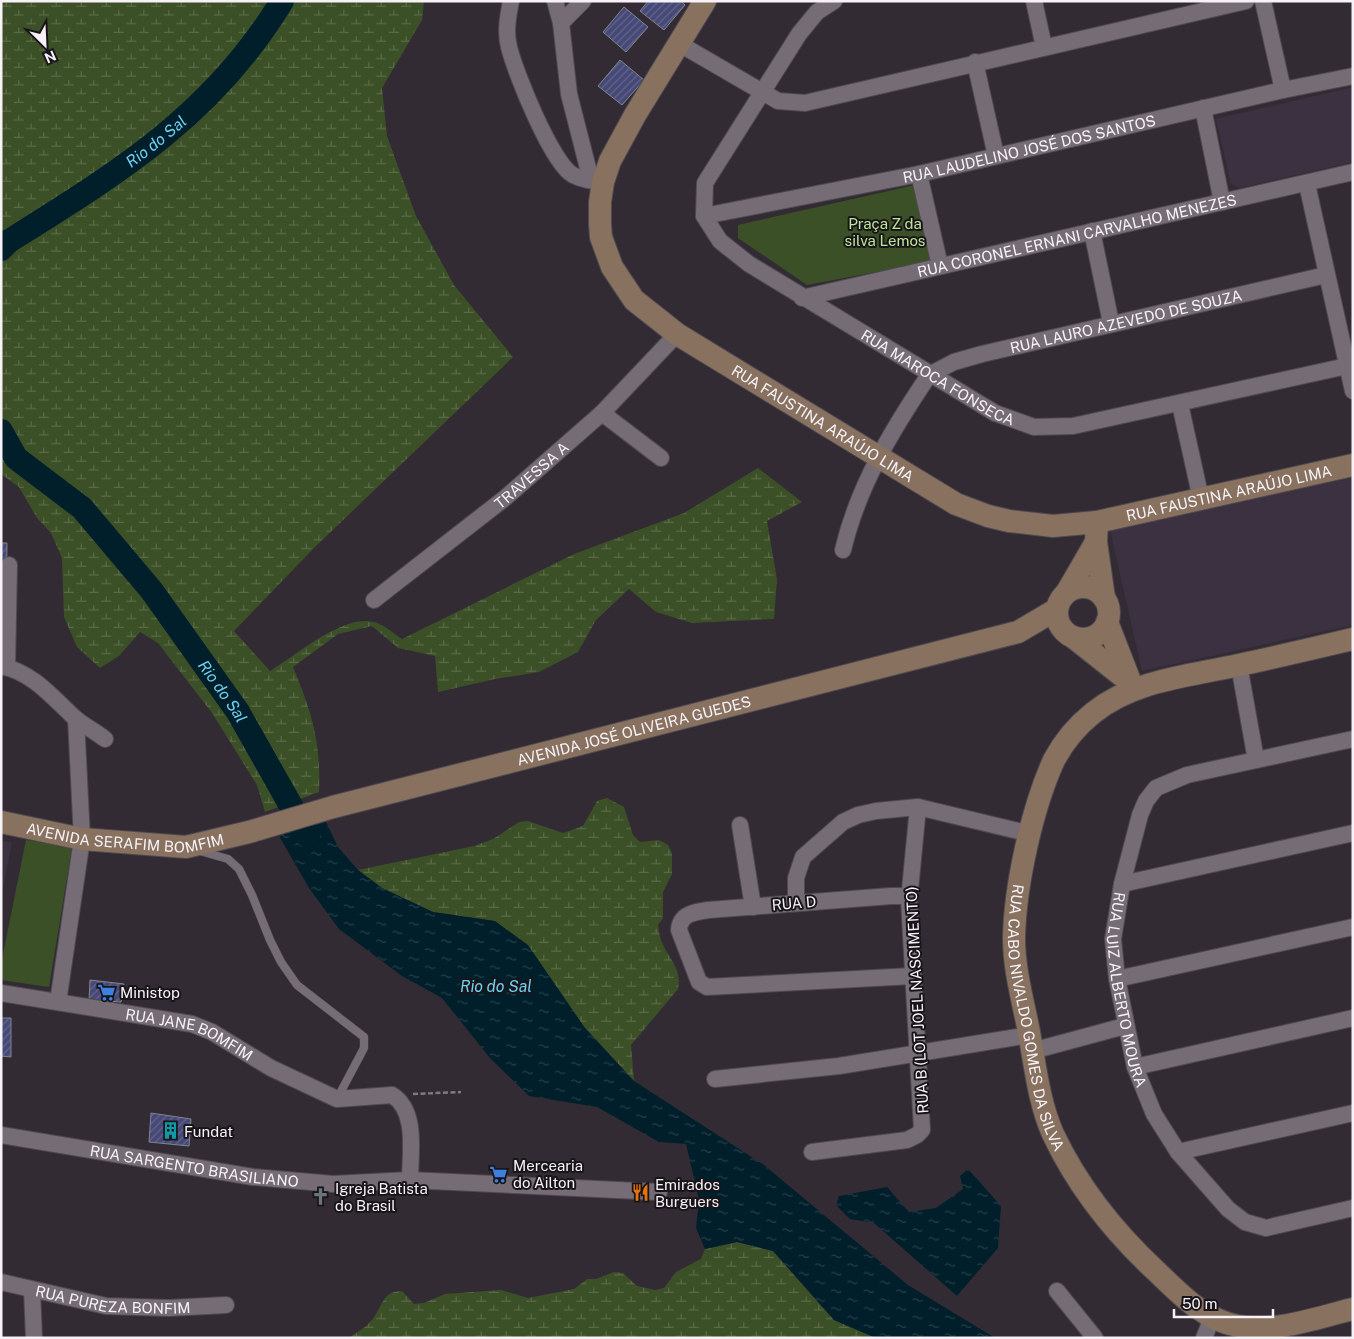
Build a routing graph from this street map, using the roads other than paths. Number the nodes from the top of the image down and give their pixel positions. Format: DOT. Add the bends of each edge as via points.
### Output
graph roads {
  1 [pos="511,1"];
  2 [pos="555,1"];
  3 [pos="583,1"];
  4 [pos="705,1"];
  5 [pos="834,1"];
  6 [pos="1034,1"];
  7 [pos="1246,1"];
  8 [pos="1263,1"];
  9 [pos="561,23"];
  10 [pos="678,44"];
  11 [pos="1044,47"];
  12 [pos="975,62"];
  13 [pos="1353,76"];
  14 [pos="1284,90"];
  15 [pos="763,93"];
  16 [pos="1203,108"];
  17 [pos="996,156"];
  18 [pos="1353,172"];
  19 [pos="919,174"];
  20 [pos="597,181"];
  21 [pos="1307,184"];
  22 [pos="1222,202"];
  23 [pos="704,216"];
  24 [pos="1092,231"];
  25 [pos="940,266"];
  26 [pos="1326,275"];
  27 [pos="802,298"];
  28 [pos="1111,324"];
  29 [pos="677,334"];
  30 [pos="1347,366"];
  31 [pos="929,375"];
  32 [pos="1353,391"];
  33 [pos="1180,404"];
  34 [pos="602,412"];
  35 [pos="879,455"];
  36 [pos="661,458"];
  37 [pos="1353,465"];
  38 [pos="1201,499"];
  39 [pos="1096,532"];
  40 [pos="843,550"];
  41 [pos="9,565"];
  42 [pos="1104,598"];
  43 [pos="374,600"];
  44 [pos="1062,601"];
  45 [pos="1107,622"];
  46 [pos="1018,632"];
  47 [pos="1069,635"];
  48 [pos="1353,639"];
  49 [pos="1239,665"];
  50 [pos="4,667"];
  51 [pos="1132,686"];
  52 [pos="76,719"];
  53 [pos="105,739"];
  54 [pos="1353,739"];
  55 [pos="1256,760"];
  56 [pos="918,807"];
  57 [pos="1,822"];
  58 [pos="740,825"];
  59 [pos="249,832"];
  60 [pos="1353,833"];
  61 [pos="1031,834"];
  62 [pos="82,839"];
  63 [pos="186,847"];
  64 [pos="1122,884"];
  65 [pos="910,900"];
  66 [pos="796,903"];
  67 [pos="753,908"];
  68 [pos="1353,927"];
  69 [pos="912,976"];
  70 [pos="1117,979"];
  71 [pos="1,993"];
  72 [pos="58,1002"];
  73 [pos="1353,1018"];
  74 [pos="1125,1026"];
  75 [pos="1031,1043"];
  76 [pos="919,1053"];
  77 [pos="1134,1067"];
  78 [pos="715,1078"];
  79 [pos="337,1099"];
  80 [pos="1353,1113"];
  81 [pos="1,1135"];
  82 [pos="812,1152"];
  83 [pos="1178,1152"];
  84 [pos="410,1180"];
  85 [pos="659,1192"];
  86 [pos="1353,1208"];
  87 [pos="1,1282"];
  88 [pos="32,1290"];
  89 [pos="1057,1291"];
  90 [pos="226,1305"];
  91 [pos="1353,1309"];
  92 [pos="1208,1328"];
  93 [pos="34,1338"];
  94 [pos="1095,1338"];
  1 -- 20 [label="street" via="507,27 509,47 556,157 568,172"];
  2 -- 9 [label="street"];
  3 -- 9 [label="street"];
  4 -- 10 [label="street, RUA FAUSTINA ARAÚJO LIMA"];
  5 -- 15 [label="street" via="818,12 799,34"];
  6 -- 11 [label="street"];
  7 -- 11 [label="street"];
  8 -- 14 [label="street"];
  9 -- 20 [label="street" via="569,94"];
  10 -- 15 [label="street"];
  10 -- 20 [label="street, RUA FAUSTINA ARAÚJO LIMA"];
  11 -- 12 [label="street"];
  12 -- 15 [label="street" via="805,103 778,101"];
  12 -- 17 [label="street"];
  13 -- 14 [label="street, RUA LAUDELINO JOSÉ DOS SANTOS"];
  14 -- 16 [label="street, RUA LAUDELINO JOSÉ DOS SANTOS"];
  15 -- 23 [label="street" via="709,174 703,191"];
  16 -- 17 [label="street, RUA LAUDELINO JOSÉ DOS SANTOS"];
  16 -- 22 [label="street"];
  17 -- 19 [label="street, RUA LAUDELINO JOSÉ DOS SANTOS"];
  18 -- 21 [label="street, RUA CORONEL ERNANI CARVALHO MENEZES"];
  19 -- 23 [label="street, RUA LAUDELINO JOSÉ DOS SANTOS"];
  19 -- 25 [label="street"];
  20 -- 29 [label="street, RUA FAUSTINA ARAÚJO LIMA" via="601,237 612,267 634,300"];
  21 -- 22 [label="street, RUA CORONEL ERNANI CARVALHO MENEZES"];
  21 -- 26 [label="street"];
  22 -- 24 [label="street, RUA CORONEL ERNANI CARVALHO MENEZES"];
  23 -- 27 [label="street, RUA MAROCA FONSECA" via="720,241 732,252"];
  24 -- 25 [label="street, RUA CORONEL ERNANI CARVALHO MENEZES"];
  24 -- 28 [label="street"];
  25 -- 27 [label="street, RUA CORONEL ERNANI CARVALHO MENEZES"];
  26 -- 28 [label="street, RUA LAURO AZEVEDO DE SOUZA"];
  26 -- 30 [label="street"];
  27 -- 31 [label="street, RUA MAROCA FONSECA"];
  28 -- 31 [label="street, RUA LAURO AZEVEDO DE SOUZA" via="982,354 954,362"];
  29 -- 34 [label="street, TRAVESSA A"];
  29 -- 35 [label="street, RUA FAUSTINA ARAÚJO LIMA"];
  30 -- 32 [label="street"];
  30 -- 33 [label="street, RUA MAROCA FONSECA"];
  31 -- 33 [label="street, RUA MAROCA FONSECA" via="994,414 1034,427 1073,426"];
  31 -- 35 [label="street"];
  33 -- 38 [label="street"];
  34 -- 36 [label="street"];
  34 -- 43 [label="street, TRAVESSA A" via="506,498"];
  35 -- 39 [label="street, RUA FAUSTINA ARAÚJO LIMA" via="956,504 988,516"];
  35 -- 40 [label="street" via="852,514"];
  37 -- 38 [label="street, RUA FAUSTINA ARAÚJO LIMA"];
  38 -- 39 [label="street, RUA FAUSTINA ARAÚJO LIMA"];
  39 -- 42 [label="street"];
  39 -- 44 [label="street"];
  41 -- 50 [label="street"];
  42 -- 44 [label="street" via="1098,592 1083,587"];
  42 -- 45 [label="street"];
  44 -- 46 [label="street, AVENIDA JOSÉ OLIVEIRA GUEDES"];
  44 -- 47 [label="street" via="1060,626"];
  45 -- 47 [label="street" via="1097,635 1089,638"];
  45 -- 51 [label="street"];
  46 -- 47 [label="street, AVENIDA JOSÉ OLIVEIRA GUEDES"];
  46 -- 59 [label="street, AVENIDA JOSÉ OLIVEIRA GUEDES" via="333,807"];
  47 -- 51 [label="street"];
  48 -- 49 [label="street, RUA CABO NIVALDO GOMES DA SILVA"];
  49 -- 51 [label="street, RUA CABO NIVALDO GOMES DA SILVA"];
  49 -- 55 [label="street"];
  50 -- 52 [label="street" via="31,679"];
  51 -- 61 [label="street, RUA CABO NIVALDO GOMES DA SILVA" via="1093,713 1068,739 1055,759"];
  52 -- 53 [label="street"];
  52 -- 62 [label="street"];
  54 -- 55 [label="street, RUA LUIZ ALBERTO MOURA"];
  55 -- 64 [label="street, RUA LUIZ ALBERTO MOURA" via="1187,775 1156,788 1140,815"];
  56 -- 61 [label="street"];
  56 -- 65 [label="street, RUA B (LOT JOEL NASCIMENTO)"];
  56 -- 66 [label="street" via="858,815 839,825 801,860 796,878"];
  57 -- 62 [label="street, AVENIDA SERAFIM BOMFIM"];
  58 -- 67 [label="street"];
  59 -- 63 [label="street, AVENIDA SERAFIM BOMFIM"];
  60 -- 64 [label="street"];
  61 -- 75 [label="street, RUA CABO NIVALDO GOMES DA SILVA" via="1016,906 1014,942"];
  62 -- 63 [label="street, AVENIDA SERAFIM BOMFIM"];
  62 -- 72 [label="street"];
  63 -- 79 [label="lane" via="215,854 234,863 252,895 281,962 296,985 364,1037 364,1048"];
  64 -- 70 [label="street, RUA LUIZ ALBERTO MOURA" via="1113,939"];
  65 -- 66 [label="street, RUA D" via="905,896 891,896"];
  65 -- 69 [label="street, RUA B (LOT JOEL NASCIMENTO)"];
  66 -- 67 [label="street, RUA D"];
  67 -- 69 [label="street, RUA D" via="695,912 680,921 680,934 699,982 711,987"];
  68 -- 70 [label="street"];
  69 -- 76 [label="street, RUA B (LOT JOEL NASCIMENTO)"];
  70 -- 74 [label="street, RUA LUIZ ALBERTO MOURA"];
  71 -- 72 [label="street, RUA JANE BOMFIM"];
  72 -- 79 [label="street, RUA JANE BOMFIM" via="192,1024 212,1032 271,1068"];
  73 -- 77 [label="street"];
  74 -- 75 [label="street"];
  74 -- 77 [label="street, RUA LUIZ ALBERTO MOURA"];
  75 -- 76 [label="street"];
  75 -- 92 [label="street, RUA CABO NIVALDO GOMES DA SILVA" via="1052,1131 1071,1169 1086,1192 1140,1256 1197,1308"];
  76 -- 78 [label="street" via="812,1070"];
  76 -- 82 [label="street, RUA B (LOT JOEL NASCIMENTO)" via="920,1133 907,1140"];
  77 -- 83 [label="street, RUA LUIZ ALBERTO MOURA" via="1154,1114"];
  79 -- 84 [label="street" via="392,1095 403,1104 408,1118"];
  80 -- 83 [label="street"];
  81 -- 84 [label="street, RUA SARGENTO BRASILIANO" via="253,1177 333,1184"];
  83 -- 86 [label="street, RUA LUIZ ALBERTO MOURA" via="1228,1209 1252,1226 1278,1226"];
  84 -- 85 [label="street, RUA SARGENTO BRASILIANO"];
  87 -- 88 [label="street, RUA PUREZA BONFIM"];
  88 -- 90 [label="street, RUA PUREZA BONFIM" via="123,1308"];
  88 -- 93 [label="street"];
  89 -- 94 [label="street"];
  91 -- 92 [label="street, RUA CABO NIVALDO GOMES DA SILVA" via="1290,1325"];
}
